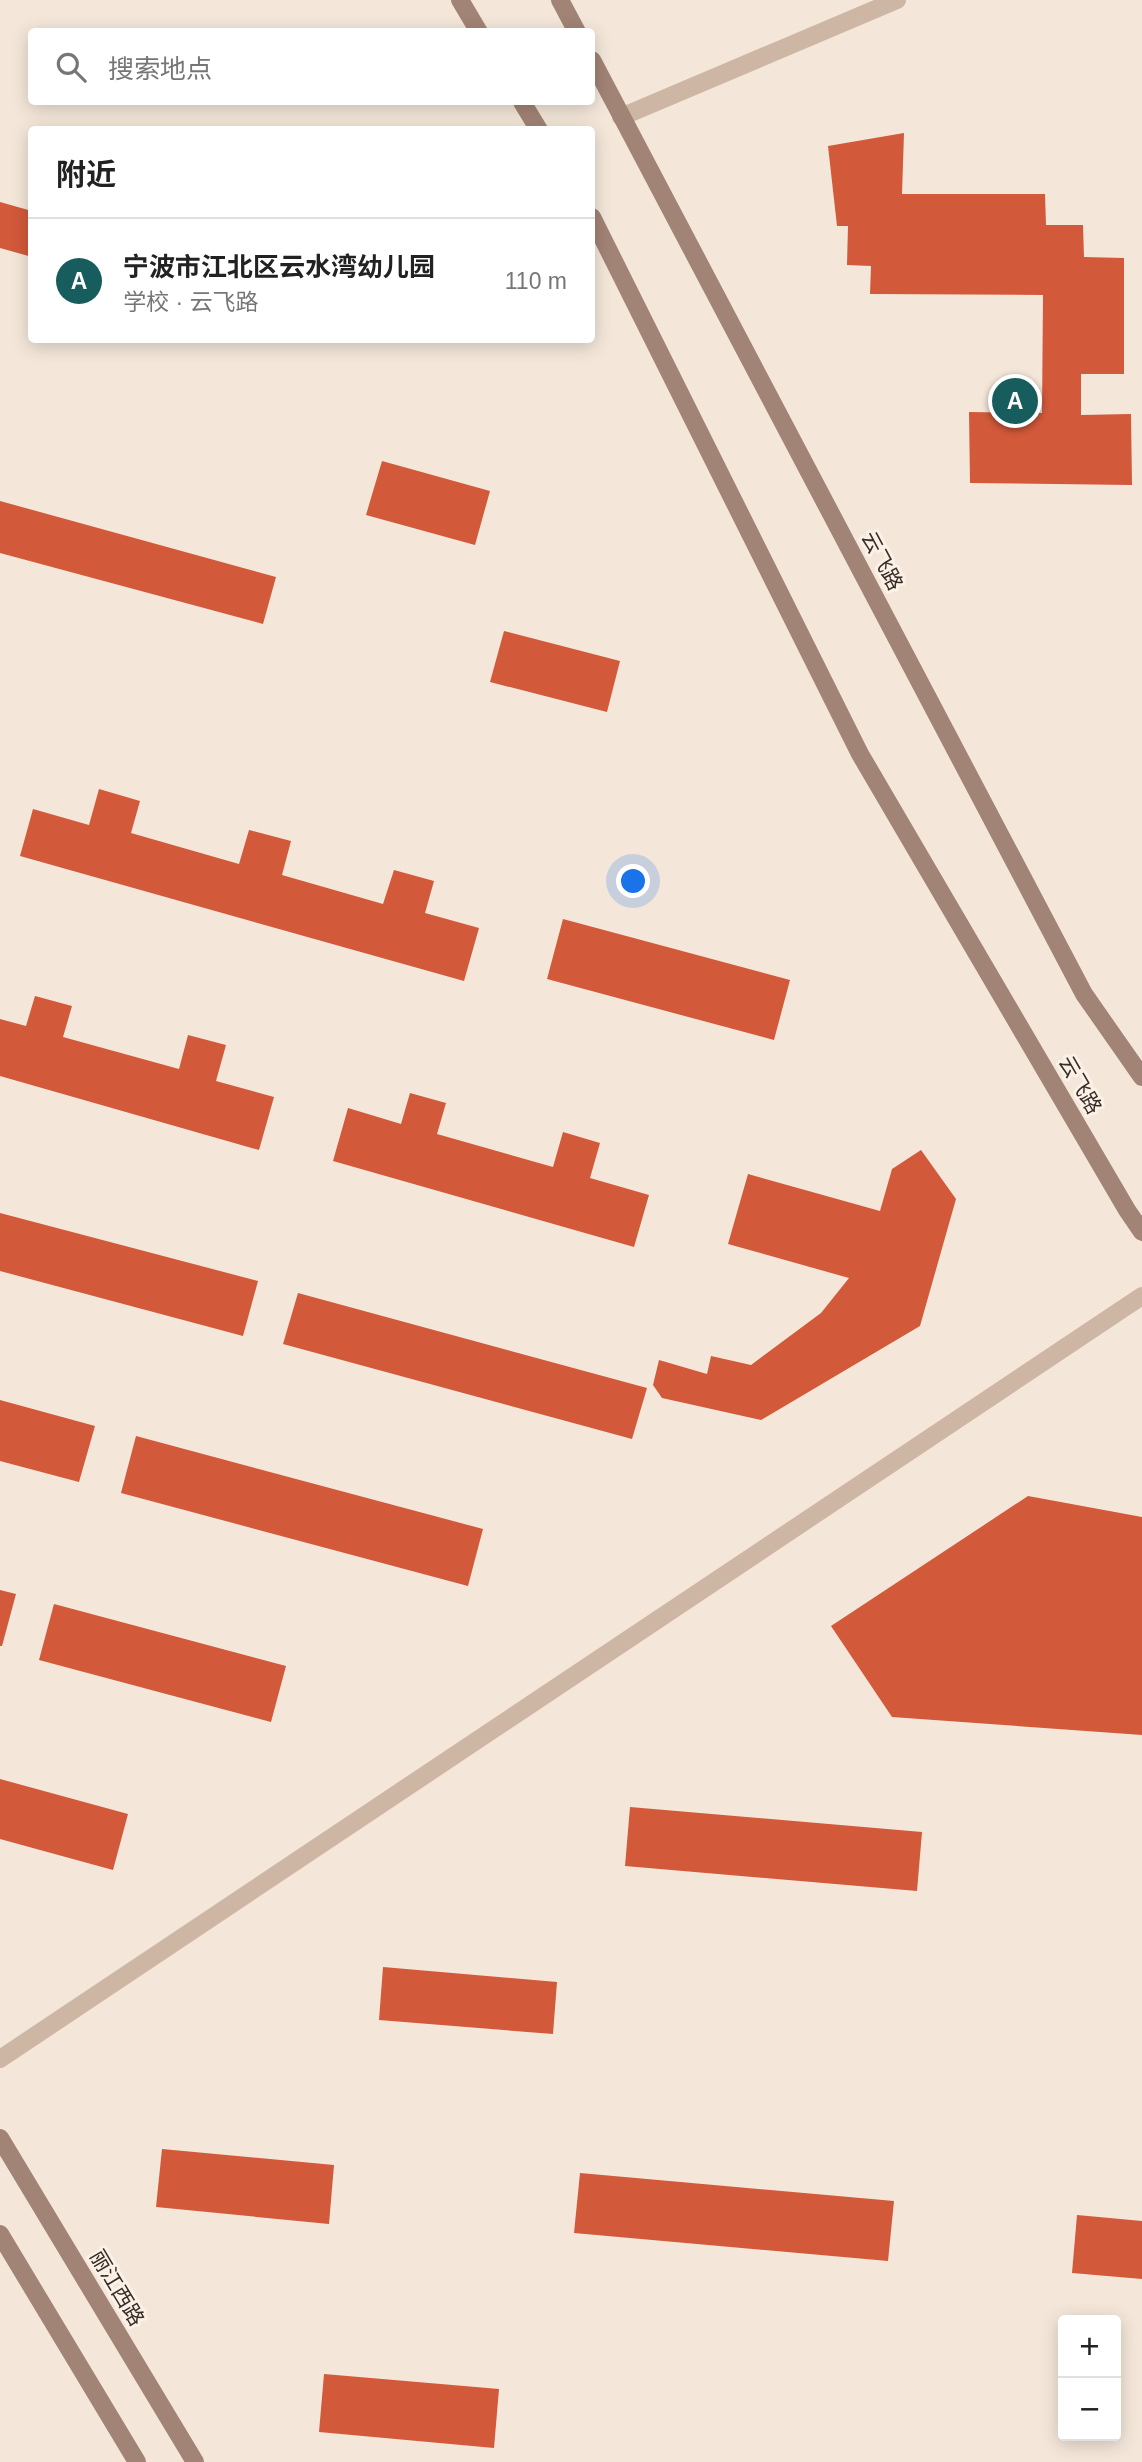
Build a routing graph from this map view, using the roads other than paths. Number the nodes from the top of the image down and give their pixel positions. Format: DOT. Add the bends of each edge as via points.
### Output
graph roads {
  1 [pos="460,0"];
  2 [pos="560,0"];
  3 [pos="897,0"];
  4 [pos="477,28"];
  5 [pos="575,28"];
  6 [pos="595,66"];
  7 [pos="524,105"];
  8 [pos="621,117"];
  9 [pos="537,126"];
  10 [pos="595,223"];
  11 [pos="1142,1077"];
  12 [pos="1142,1232"];
  13 [pos="1142,1296"];
  14 [pos="0,2059"];
  15 [pos="0,2138"];
  16 [pos="0,2234"];
  17 [pos="137,2462"];
  18 [pos="195,2462"];
  1 -- 4 [label="main road"];
  2 -- 5 [label="main road"];
  3 -- 8 [label="street"];
  6 -- 8 [label="main road, 云飞路"];
  7 -- 9 [label="main road"];
  8 -- 11 [label="main road, 云飞路" via="1084,994"];
  10 -- 12 [label="main road, 云飞路" via="860,754"];
  13 -- 14 [label="street"];
  15 -- 18 [label="main road, 丽江西路"];
  16 -- 17 [label="main road"];
}
